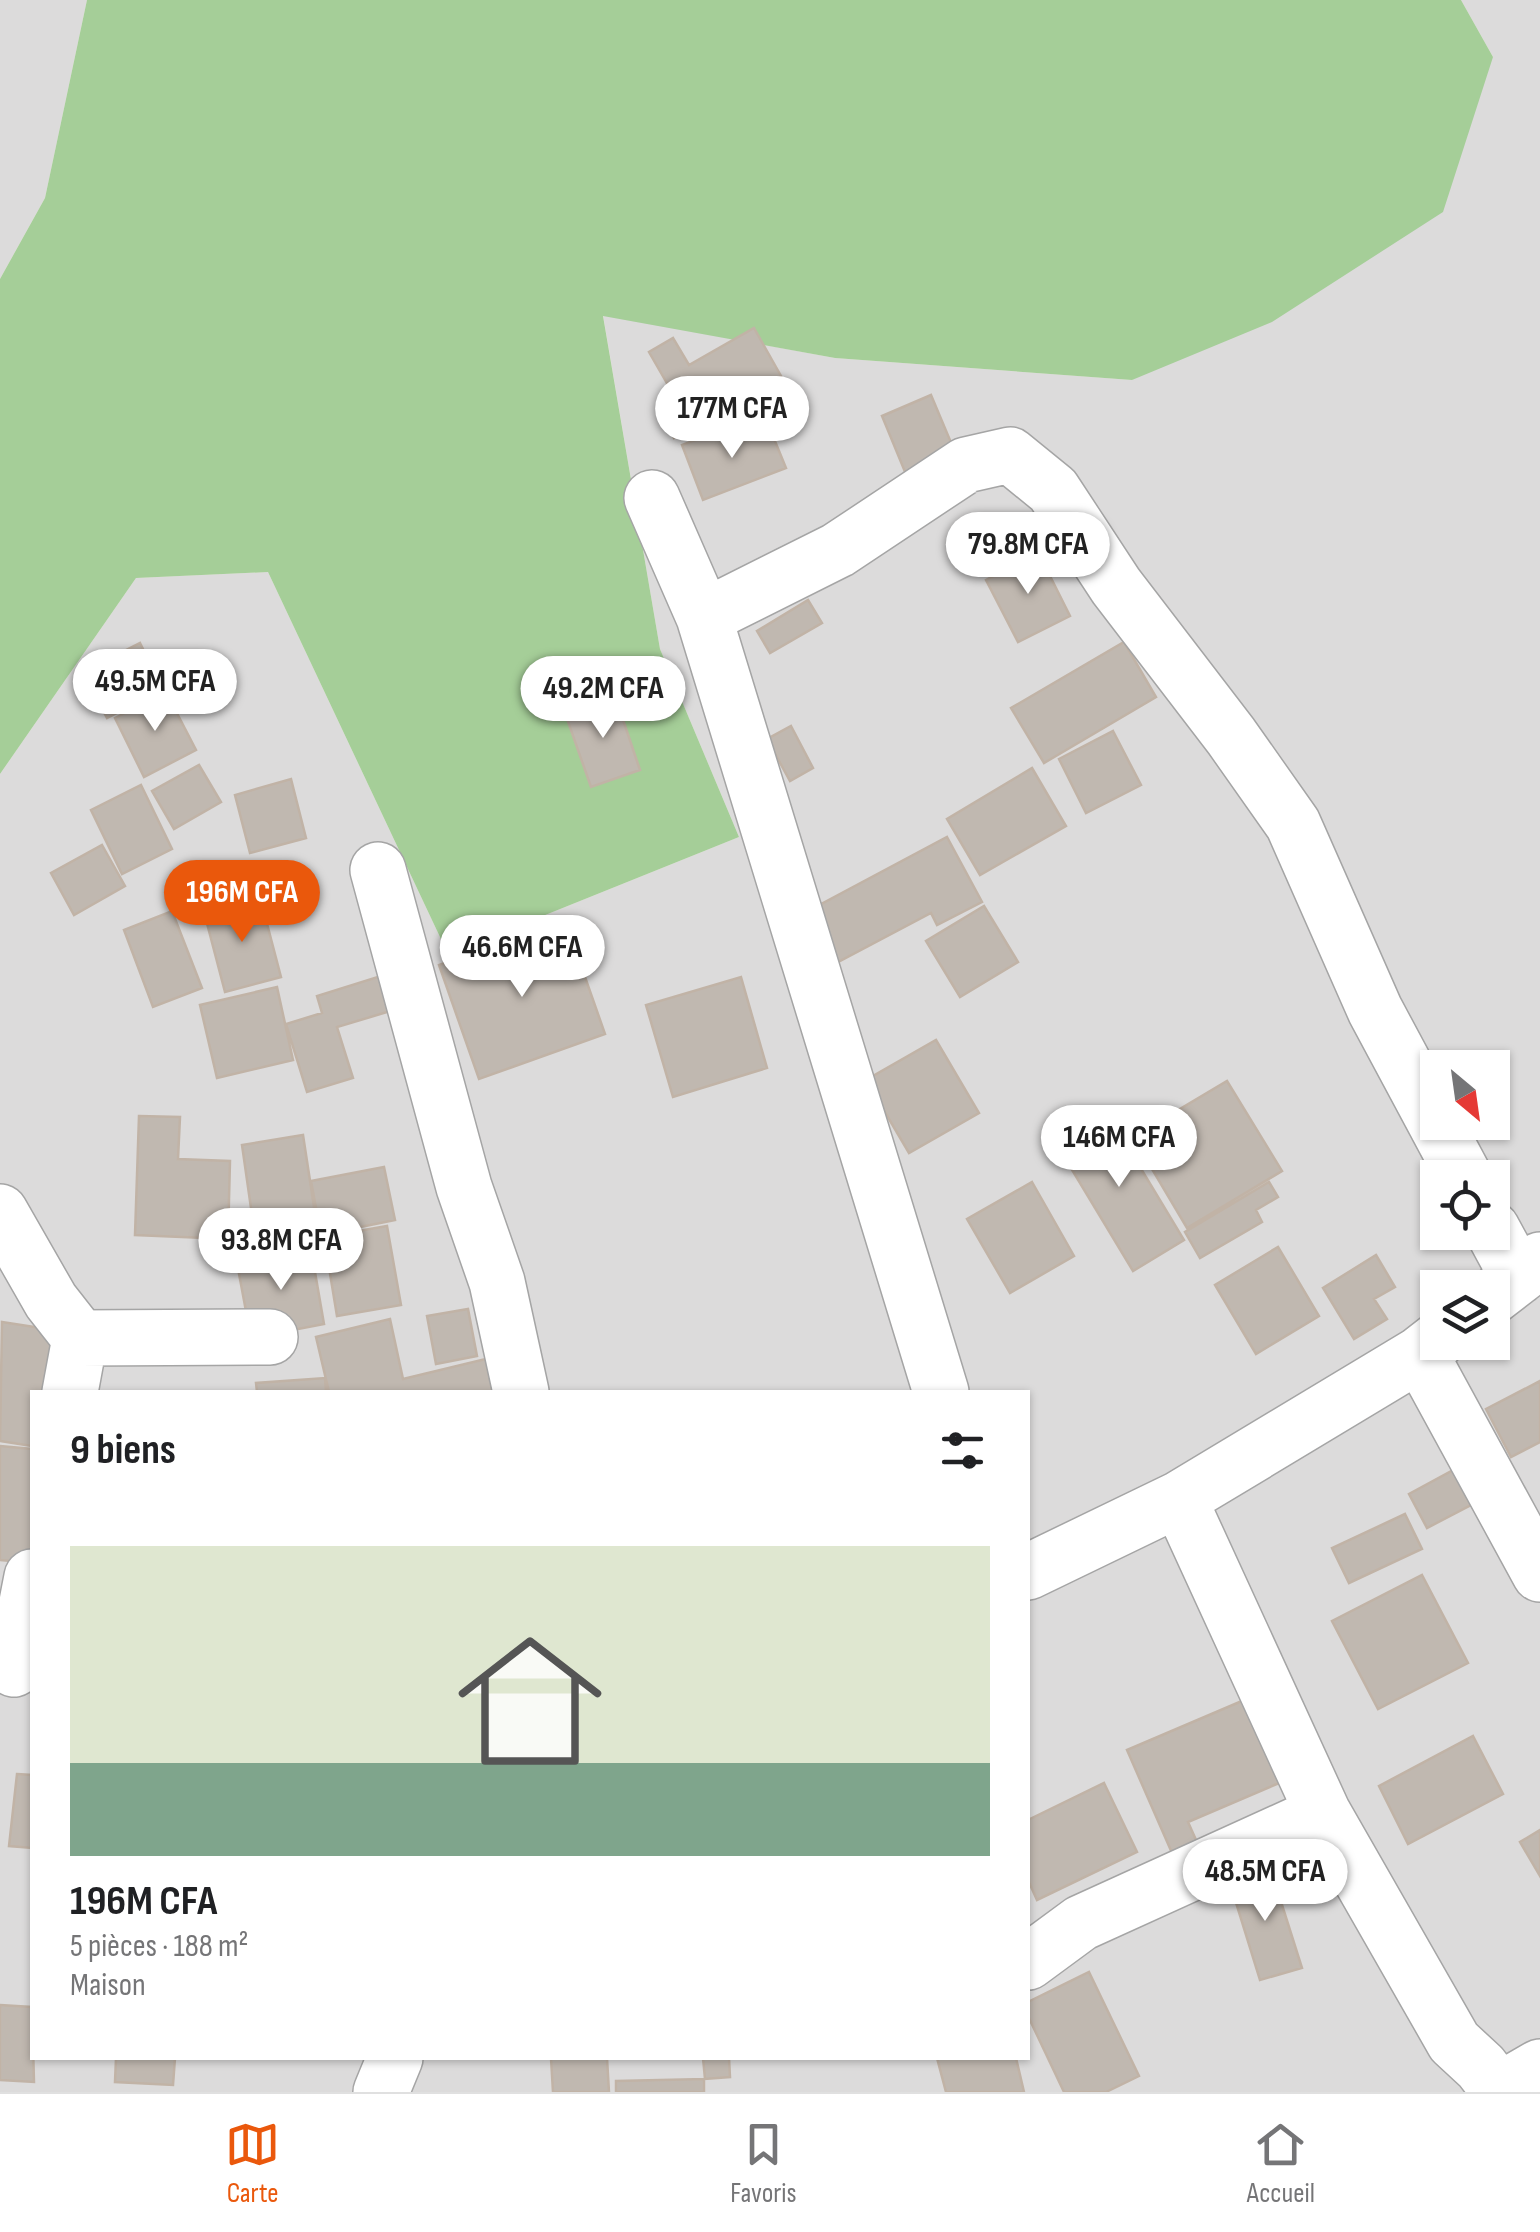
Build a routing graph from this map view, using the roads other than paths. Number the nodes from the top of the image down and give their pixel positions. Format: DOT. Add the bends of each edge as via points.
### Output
graph roads {
  1 [pos="652,498"];
  2 [pos="704,617"];
  3 [pos="378,870"];
  4 [pos="1455,1160"];
  5 [pos="0,1212"];
  6 [pos="1503,1250"];
  7 [pos="1517,1278"];
  8 [pos="80,1338"];
  9 [pos="270,1338"];
  10 [pos="1420,1352"];
  11 [pos="1434,1360"];
  12 [pos="70,1390"];
  13 [pos="521,1390"];
  14 [pos="940,1390"];
  15 [pos="1178,1498"];
  16 [pos="1030,1571"];
  17 [pos="1540,1574"];
  18 [pos="30,1588"];
  19 [pos="16,1669"];
  20 [pos="1323,1813"];
  21 [pos="1030,1961"];
  22 [pos="393,2060"];
  23 [pos="1513,2083"];
  24 [pos="381,2092"];
  1 -- 2 [label="street"];
  2 -- 4 [label="street" via="838,550 966,465 1010,455 1053,490 1116,586 1294,824 1374,1010"];
  2 -- 14 [label="street"];
  3 -- 13 [label="street"];
  5 -- 8 [label="street"];
  6 -- 7 [label="street"];
  8 -- 9 [label="street"];
  8 -- 12 [label="street"];
  10 -- 15 [label="street"];
  11 -- 17 [label="street"];
  15 -- 16 [label="street"];
  15 -- 20 [label="street"];
  18 -- 19 [label="street"];
  20 -- 21 [label="street" via="1081,1923"];
  20 -- 23 [label="street" via="1454,2042"];
  22 -- 24 [label="street"];
}
